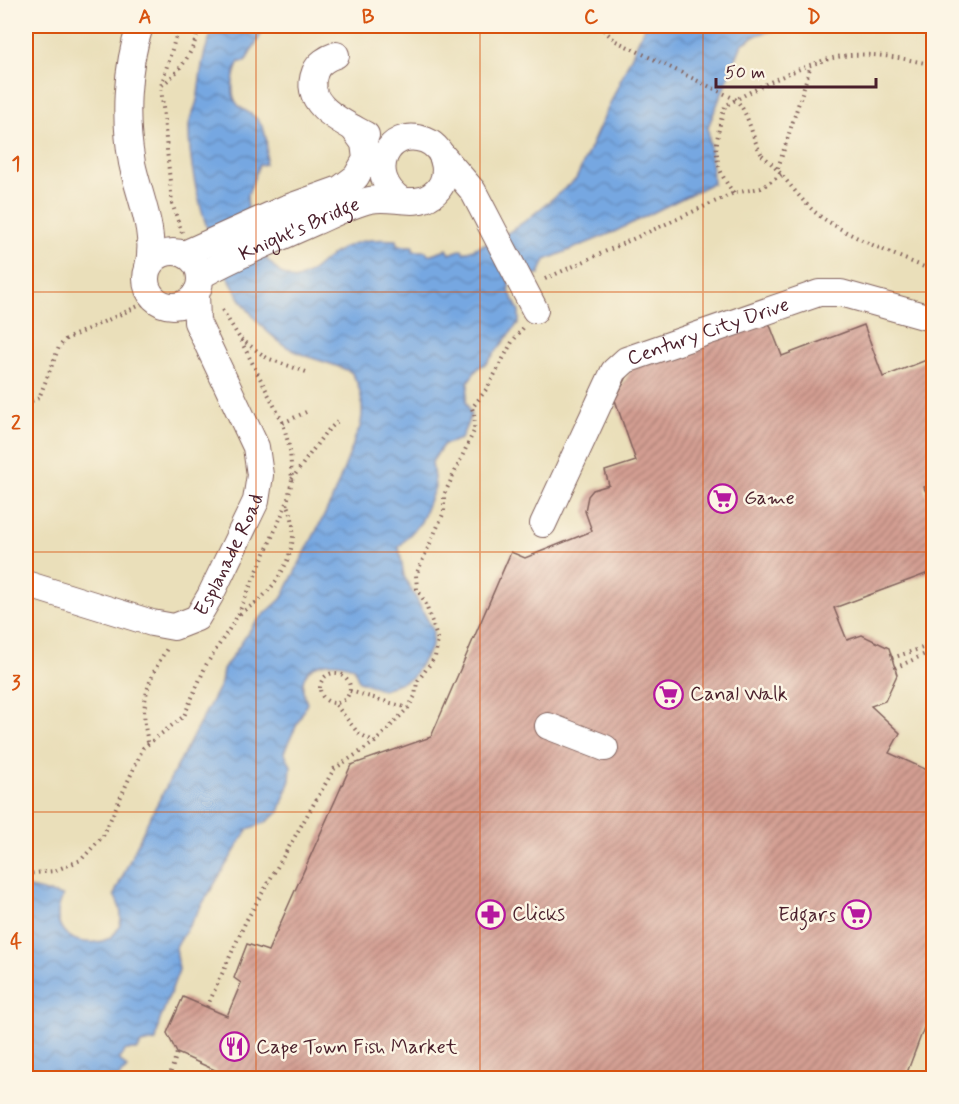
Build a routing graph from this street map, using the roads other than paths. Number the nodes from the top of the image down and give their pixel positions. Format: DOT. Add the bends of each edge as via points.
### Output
graph roads {
  1 [pos="140,26"];
  2 [pos="336,55"];
  3 [pos="353,128"];
  4 [pos="388,154"];
  5 [pos="442,155"];
  6 [pos="340,189"];
  7 [pos="433,195"];
  8 [pos="401,200"];
  9 [pos="481,209"];
  10 [pos="145,213"];
  11 [pos="266,231"];
  12 [pos="197,264"];
  13 [pos="148,267"];
  14 [pos="161,302"];
  15 [pos="530,314"];
  16 [pos="933,319"];
  17 [pos="196,322"];
  18 [pos="543,524"];
  19 [pos="26,584"];
  20 [pos="548,726"];
  21 [pos="605,748"];
  1 -- 10 [label="street" via="130,70 128,129"];
  2 -- 3 [label="street, Knight's Bridge" via="316,69 313,88 319,105"];
  3 -- 4 [label="street, Knight's Bridge" via="377,140"];
  3 -- 6 [label="street, Knight's Bridge" via="364,143 366,159 356,177"];
  4 -- 5 [label="street, Knight's Bridge" via="405,139 426,140"];
  4 -- 6 [label="street, Knight's Bridge" via="364,179"];
  4 -- 8 [label="street" via="382,179"];
  5 -- 7 [label="street" via="445,177"];
  5 -- 9 [label="street, Knight's Bridge" via="466,181"];
  6 -- 11 [label="street, Knight's Bridge"];
  7 -- 8 [label="street, Knight's Bridge" via="423,200"];
  7 -- 9 [label="street"];
  8 -- 11 [label="street, Knight's Bridge" via="369,200"];
  9 -- 15 [label="street, Knight's Bridge" via="519,281"];
  10 -- 12 [label="street" via="155,231"];
  10 -- 13 [label="street" via="152,244"];
  11 -- 12 [label="street, Knight's Bridge"];
  12 -- 13 [label="street" via="161,254"];
  12 -- 14 [label="street" via="184,304"];
  12 -- 17 [label="street, Esplanade Road"];
  13 -- 14 [label="street" via="146,285"];
  14 -- 17 [label="street"];
  16 -- 18 [label="street, Century City Drive" via="842,293 819,293 626,360 614,371"];
  17 -- 19 [label="street, Esplanade Road" via="256,447 260,475 255,501 197,618 174,627 152,623"];
  20 -- 21 [label="street"];
}
